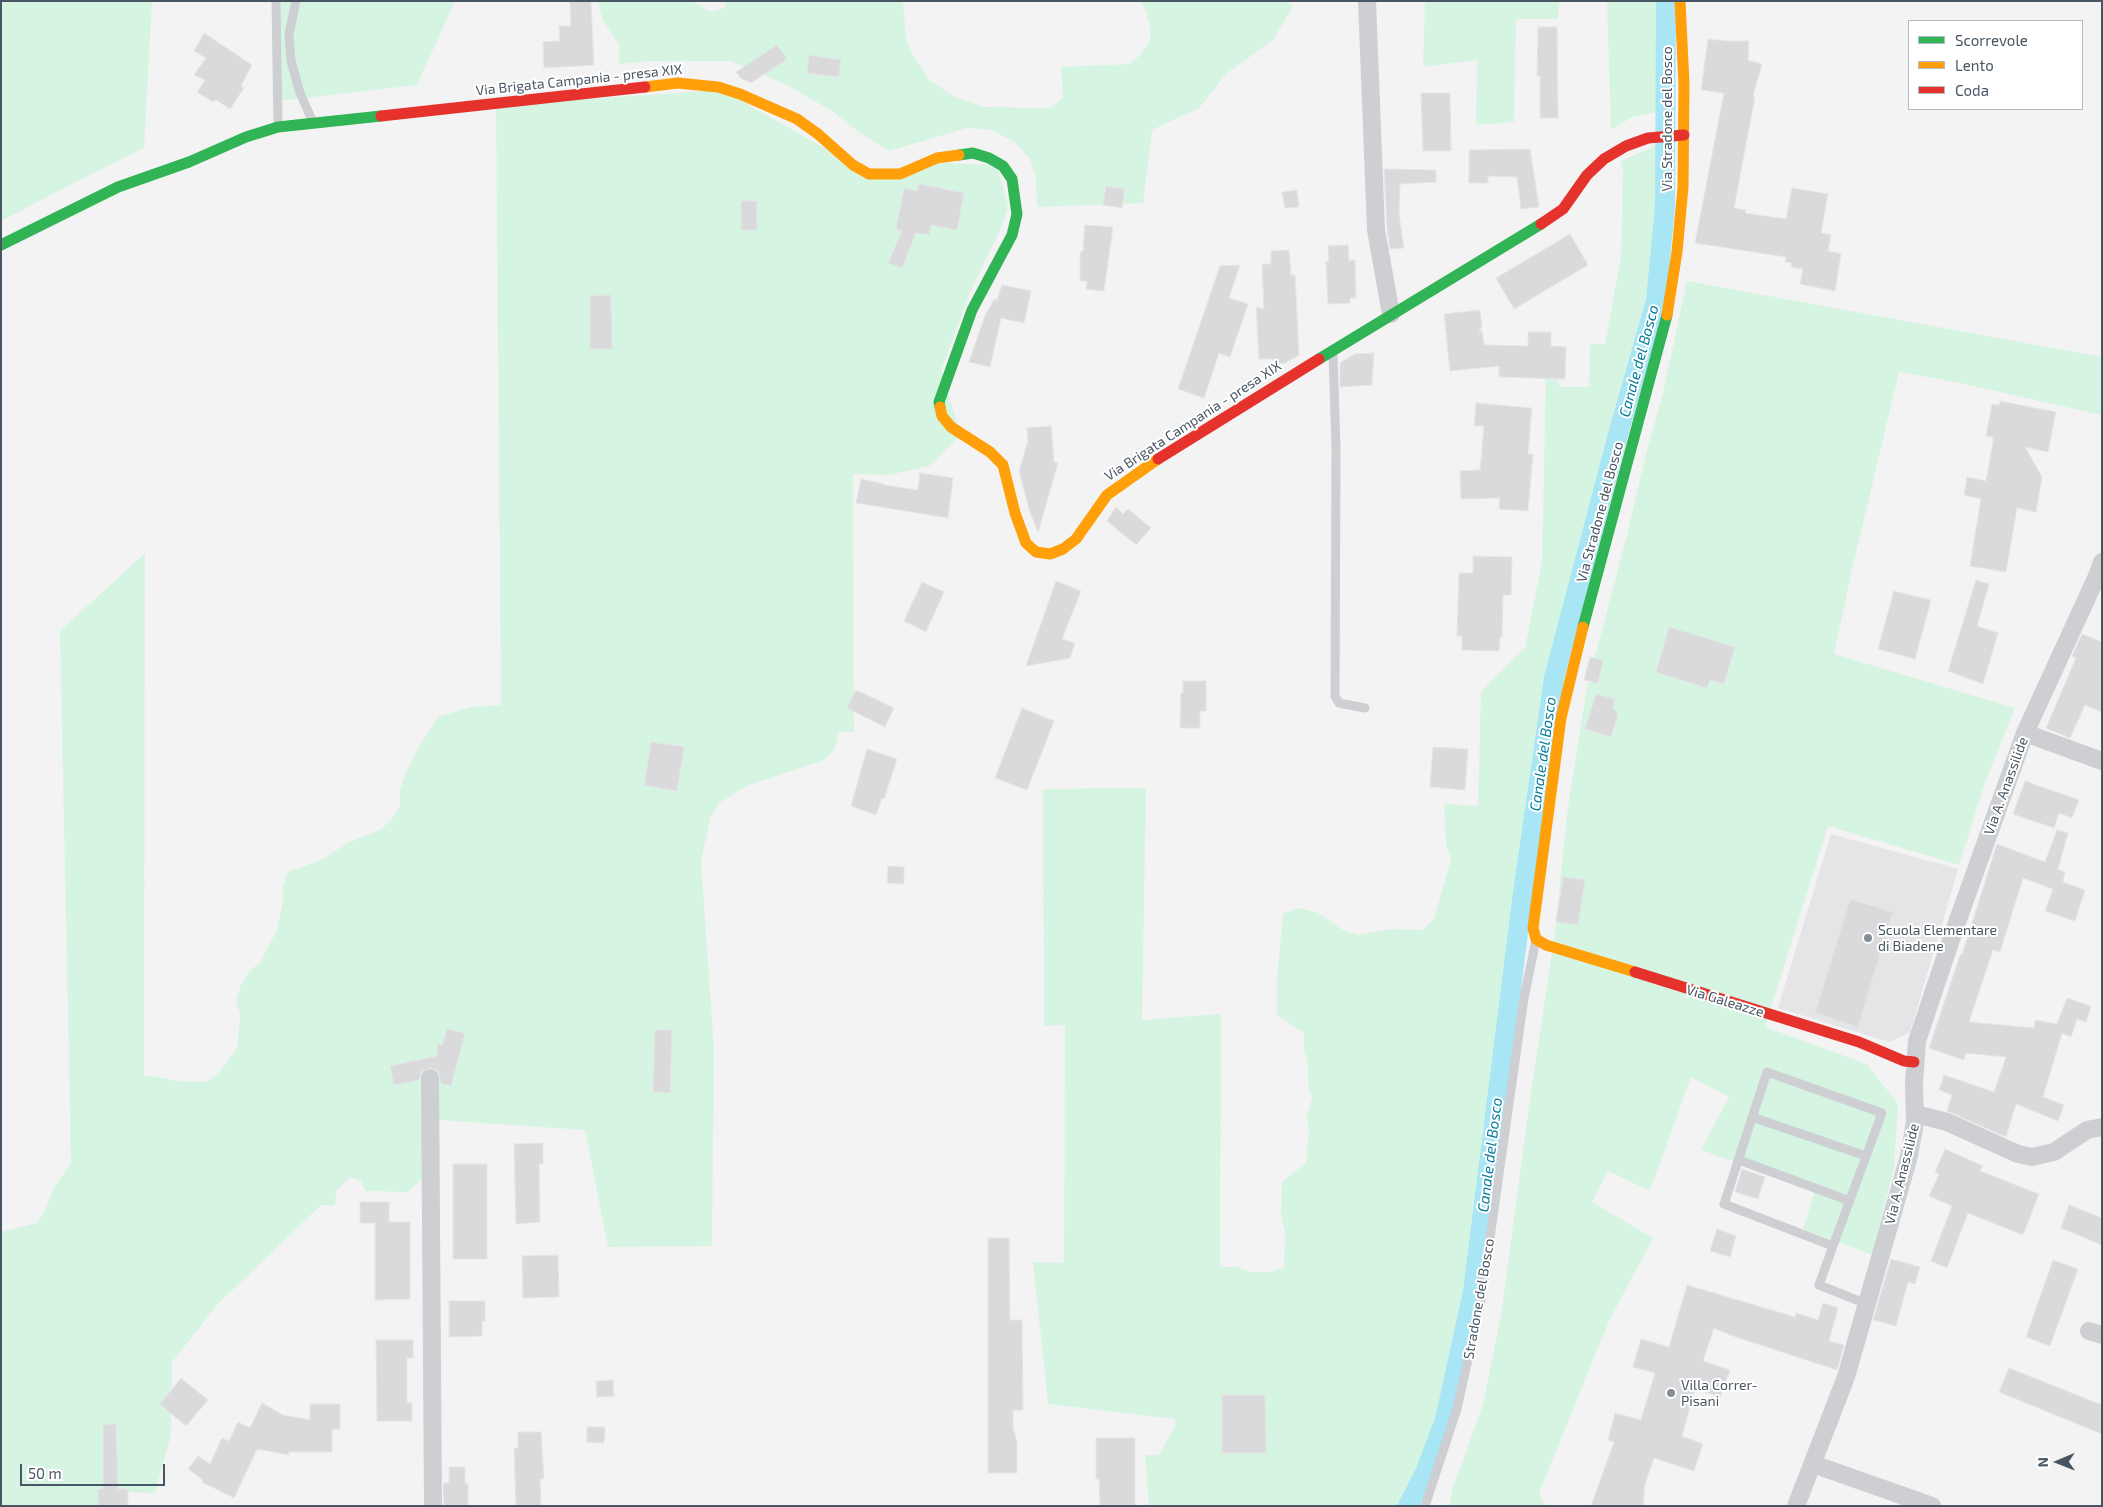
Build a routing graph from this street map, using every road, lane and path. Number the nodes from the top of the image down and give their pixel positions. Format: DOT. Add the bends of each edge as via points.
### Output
graph roads {
  1 [pos="276,1"];
  2 [pos="296,1"];
  3 [pos="1367,1"];
  4 [pos="1680,1"];
  5 [pos="313,123"];
  6 [pos="278,127"];
  7 [pos="1684,135"];
  8 [pos="1,245"];
  9 [pos="1391,314"];
  10 [pos="1333,351"];
  11 [pos="2100,572"];
  12 [pos="1365,708"];
  13 [pos="2025,733"];
  14 [pos="2102,761"];
  15 [pos="1536,939"];
  16 [pos="1914,1062"];
  17 [pos="430,1078"];
  18 [pos="1916,1114"];
  19 [pos="1752,1118"];
  20 [pos="2102,1127"];
  21 [pos="1866,1156"];
  22 [pos="1738,1160"];
  23 [pos="1850,1201"];
  24 [pos="1833,1246"];
  25 [pos="1867,1304"];
  26 [pos="1813,1464"];
  27 [pos="433,1506"];
  28 [pos="1425,1506"];
  29 [pos="1796,1506"];
  30 [pos="1932,1506"];
  1 -- 6 [label="lane"];
  2 -- 5 [label="lane" via="289,34 291,61"];
  3 -- 9 [label="street" via="1376,230"];
  4 -- 7 [label="street, Via Stradone del Bosco"];
  5 -- 6 [label="street, Via Brigata Campania - presa XIX"];
  5 -- 10 [label="street, Via Brigata Campania - presa XIX" via="678,83 710,86 740,94 797,119 868,174 900,174 937,158 973,153 1003,166 1012,179 1016,198 1017,214 1012,235 972,310 938,402 942,416 951,427 990,452 1003,465 1026,543 1036,552 1050,554 1063,549 1076,539 1107,495 1123,483"];
  6 -- 8 [label="street, Via Brigata Campania - presa XIX" via="118,187"];
  7 -- 9 [label="street, Via Brigata Campania - presa XIX" via="1648,138 1604,159 1563,209"];
  7 -- 15 [label="street, Via Stradone del Bosco" via="1683,187 1669,309 1561,718 1533,921"];
  9 -- 10 [label="street, Via Brigata Campania - presa XIX"];
  10 -- 12 [label="lane" via="1335,696 1339,703"];
  11 -- 13 [label="street, Via A. Anassilide"];
  13 -- 14 [label="street"];
  13 -- 16 [label="street, Via A. Anassilide" via="1955,928 1917,1041"];
  15 -- 16 [label="street, Via Galeazze" via="1546,946 1859,1042"];
  15 -- 28 [label="lane, Stradone del Bosco" via="1523,1008 1481,1302 1457,1409"];
  16 -- 18 [label="street, Via A. Anassilide"];
  17 -- 27 [label="street"];
  18 -- 20 [label="street" via="1931,1116 2032,1157 2054,1152 2087,1130"];
  18 -- 25 [label="street, Via A. Anassilide" via="1909,1156"];
  19 -- 21 [label="lane"];
  19 -- 21 [label="lane" via="1767,1072 1882,1112"];
  19 -- 22 [label="lane"];
  21 -- 23 [label="lane"];
  22 -- 23 [label="lane"];
  22 -- 24 [label="lane" via="1724,1204"];
  23 -- 24 [label="lane"];
  24 -- 25 [label="lane" via="1819,1285"];
  25 -- 26 [label="street, Via A. Anassilide" via="1846,1377"];
  26 -- 29 [label="street, Via A. Anassilide"];
  26 -- 30 [label="street"];
}
